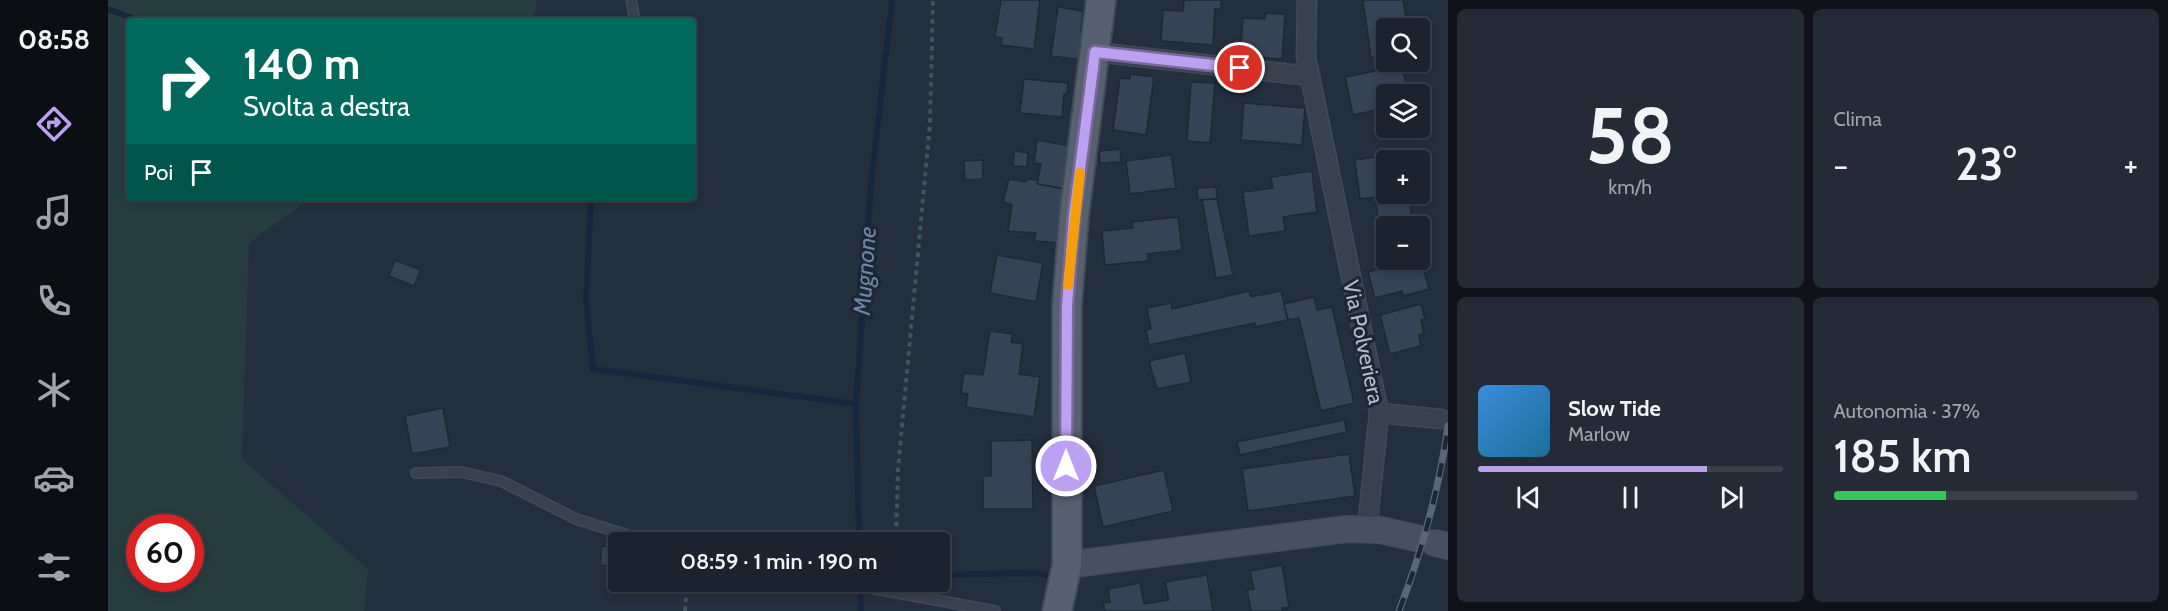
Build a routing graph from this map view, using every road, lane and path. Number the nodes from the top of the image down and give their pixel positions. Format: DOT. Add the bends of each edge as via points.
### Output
graph roads {
  1 [pos="630,0"];
  2 [pos="933,0"];
  3 [pos="1101,0"];
  4 [pos="1307,0"];
  5 [pos="634,18"];
  6 [pos="1095,52"];
  7 [pos="1310,76"];
  8 [pos="1379,413"];
  9 [pos="1441,419"];
  10 [pos="416,473"];
  11 [pos="1366,529"];
  12 [pos="618,532"];
  13 [pos="896,532"];
  14 [pos="1433,542"];
  15 [pos="1067,564"];
  16 [pos="686,592"];
  17 [pos="891,592"];
  18 [pos="685,611"];
  19 [pos="995,611"];
  20 [pos="1057,611"];
  1 -- 5 [label="lane"];
  2 -- 13 [label="path" via="930,123 898,469"];
  3 -- 6 [label="main road"];
  4 -- 7 [label="street, Via Polveriera" via="1306,57"];
  6 -- 7 [label="street"];
  6 -- 15 [label="main road" via="1067,306"];
  7 -- 8 [label="street, Via Polveriera"];
  8 -- 9 [label="street"];
  8 -- 11 [label="street, Via Polveriera"];
  10 -- 12 [label="lane" via="461,472 501,482 576,519"];
  11 -- 14 [label="street"];
  11 -- 15 [label="street"];
  15 -- 20 [label="main road"];
  16 -- 18 [label="path"];
  17 -- 19 [label="lane"];
}
